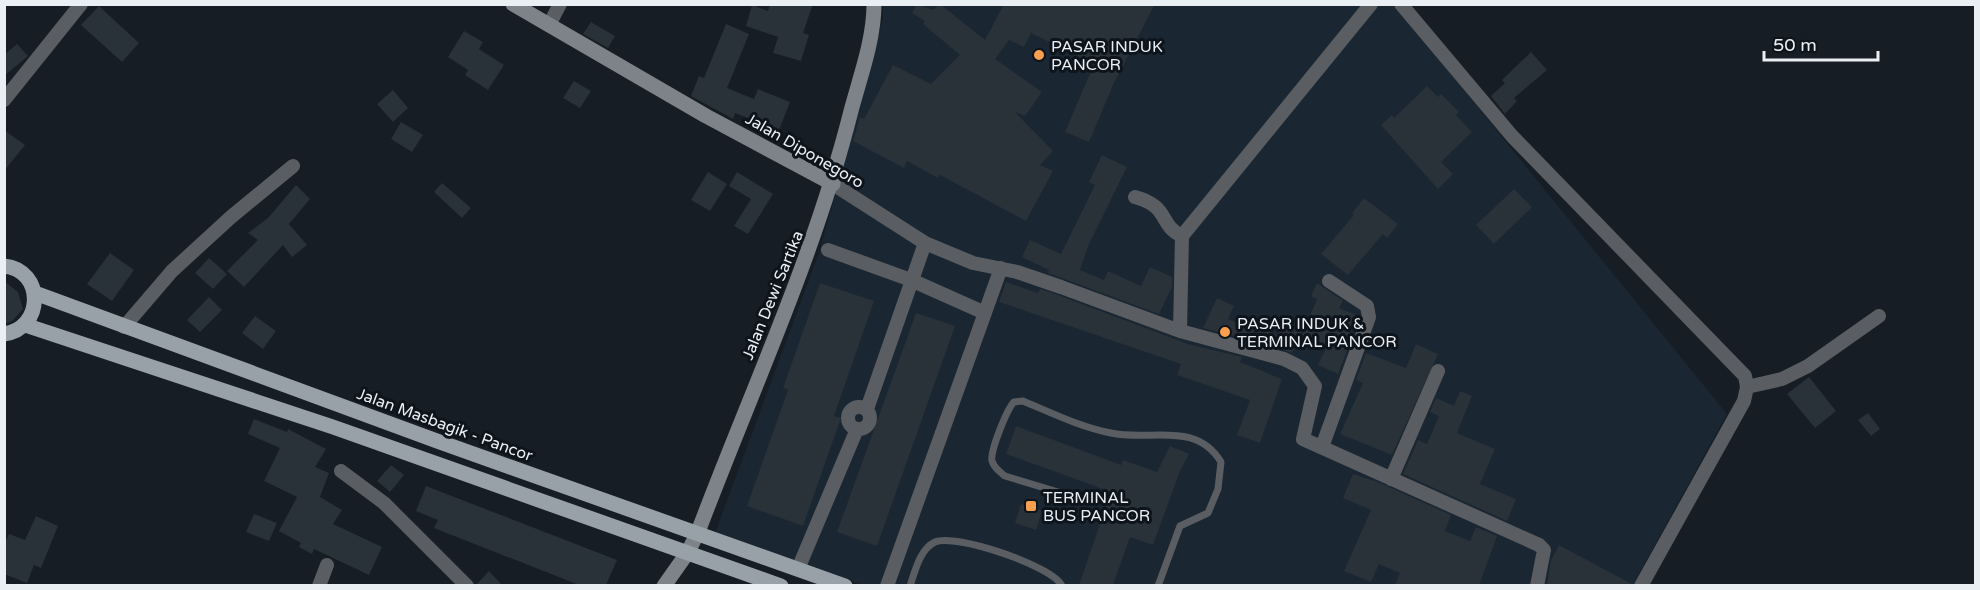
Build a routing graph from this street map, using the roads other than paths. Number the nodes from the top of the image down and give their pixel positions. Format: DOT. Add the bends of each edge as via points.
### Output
graph roads {
  1 [pos="513,4"];
  2 [pos="560,4"];
  3 [pos="874,4"];
  4 [pos="1401,4"];
  5 [pos="1370,5"];
  6 [pos="74,7"];
  7 [pos="549,25"];
  8 [pos="4,100"];
  9 [pos="293,166"];
  10 [pos="833,184"];
  11 [pos="1135,197"];
  12 [pos="1182,236"];
  13 [pos="925,243"];
  14 [pos="828,250"];
  15 [pos="4,266"];
  16 [pos="1001,268"];
  17 [pos="910,280"];
  18 [pos="1329,281"];
  19 [pos="35,293"];
  20 [pos="985,313"];
  21 [pos="1879,316"];
  22 [pos="25,325"];
  23 [pos="124,327"];
  24 [pos="1180,331"];
  25 [pos="4,334"];
  26 [pos="1438,371"];
  27 [pos="1747,387"];
  28 [pos="1322,447"];
  29 [pos="341,471"];
  30 [pos="1391,479"];
  31 [pos="1088,501"];
  32 [pos="698,532"];
  33 [pos="688,552"];
  34 [pos="327,565"];
  35 [pos="798,569"];
  36 [pos="319,585"];
  37 [pos="467,585"];
  38 [pos="664,585"];
  39 [pos="782,585"];
  40 [pos="845,585"];
  41 [pos="886,585"];
  42 [pos="910,585"];
  43 [pos="1062,585"];
  44 [pos="1158,585"];
  45 [pos="1537,585"];
  46 [pos="1641,585"];
  1 -- 7 [label="street, Jalan Diponegoro"];
  2 -- 7 [label="street"];
  3 -- 10 [label="street, Jalan Dewi Sartika"];
  4 -- 27 [label="street" via="1512,136 1740,369"];
  5 -- 12 [label="street"];
  6 -- 8 [label="street"];
  7 -- 10 [label="street, Jalan Diponegoro"];
  9 -- 23 [label="street" via="172,271"];
  10 -- 13 [label="street, Jalan Diponegoro"];
  10 -- 32 [label="street, Jalan Dewi Sartika"];
  11 -- 12 [label="street" via="1160,209 1168,225"];
  12 -- 24 [label="street"];
  13 -- 16 [label="street, Jalan Diponegoro" via="973,263"];
  13 -- 17 [label="street"];
  14 -- 17 [label="street"];
  15 -- 19 [label="main road" via="26,276"];
  16 -- 20 [label="street"];
  16 -- 24 [label="street, Jalan Diponegoro"];
  17 -- 20 [label="street"];
  17 -- 35 [label="street" via="867,409 857,406 849,413 849,423 856,429"];
  18 -- 28 [label="street" via="1367,306 1369,317"];
  19 -- 22 [label="main road" via="35,307"];
  19 -- 23 [label="main road, Jalan Masbagik - Pancor"];
  20 -- 41 [label="street"];
  21 -- 27 [label="street" via="1808,366 1782,379"];
  22 -- 25 [label="main road"];
  22 -- 33 [label="main road" via="333,427"];
  23 -- 32 [label="main road, Jalan Masbagik - Pancor"];
  24 -- 28 [label="street, Jalan Diponegoro" via="1262,351 1302,368 1314,386 1302,437"];
  26 -- 30 [label="street"];
  27 -- 46 [label="street" via="1741,407"];
  28 -- 30 [label="street"];
  29 -- 37 [label="street" via="384,503"];
  30 -- 45 [label="street" via="1539,545 1544,550"];
  31 -- 44 [label="lane" via="1005,476 995,468 994,450 1014,402 1023,401 1078,425 1109,433 1129,437 1169,433 1213,449 1221,462 1213,503 1208,513 1180,526"];
  32 -- 33 [label="street, Jalan Dewi Sartika"];
  32 -- 35 [label="main road, Jalan Masbagik - Pancor"];
  33 -- 38 [label="street, Jalan Dewi Sartika"];
  33 -- 39 [label="main road"];
  34 -- 36 [label="street"];
  35 -- 40 [label="main road, Jalan Masbagik - Pancor"];
  42 -- 43 [label="lane" via="925,551 942,539 981,546 1039,567"];
}
